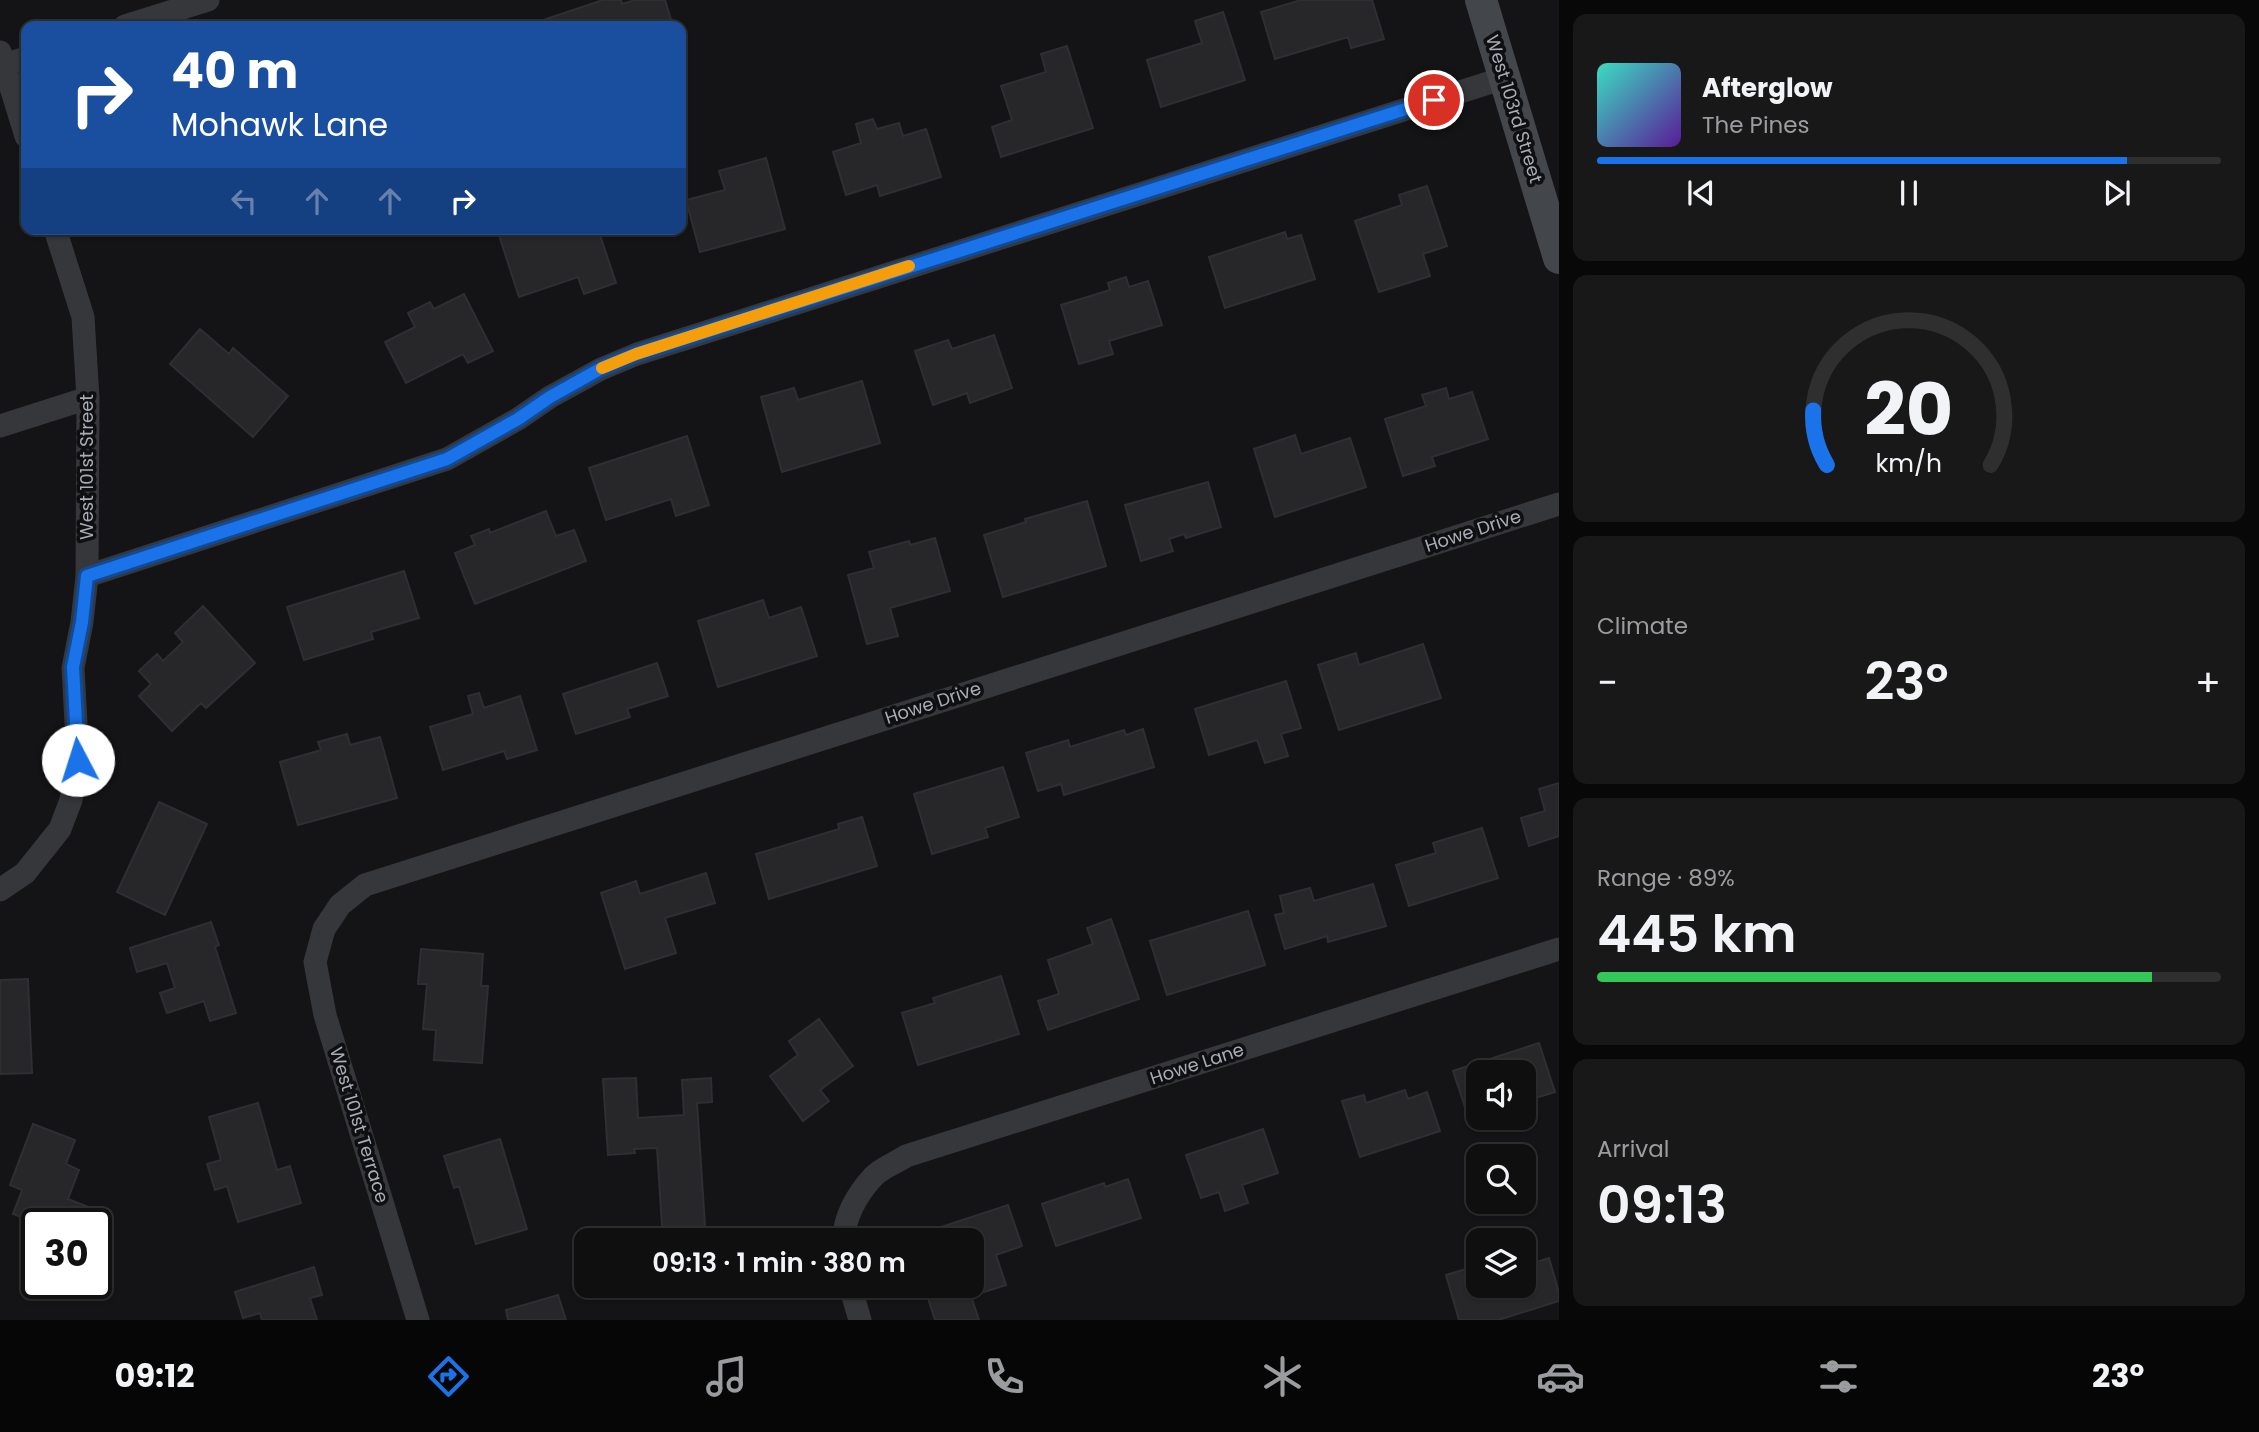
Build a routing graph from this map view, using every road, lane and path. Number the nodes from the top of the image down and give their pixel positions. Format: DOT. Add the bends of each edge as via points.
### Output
graph roads {
  1 [pos="208,0"];
  2 [pos="1481,0"];
  3 [pos="141,21"];
  4 [pos="21,58"];
  5 [pos="2,59"];
  6 [pos="1504,78"];
  7 [pos="21,120"];
  8 [pos="57,235"];
  9 [pos="1559,257"];
  10 [pos="88,398"];
  11 [pos="0,426"];
  12 [pos="1559,504"];
  13 [pos="87,576"];
  14 [pos="0,890"];
  15 [pos="324,929"];
  16 [pos="1559,949"];
  17 [pos="845,1228"];
  18 [pos="854,1298"];
  19 [pos="418,1320"];
  20 [pos="860,1320"];
  1 -- 3 [label="street"];
  2 -- 6 [label="main road, West 103rd Street"];
  4 -- 5 [label="street"];
  5 -- 7 [label="street"];
  6 -- 9 [label="main road, West 103rd Street"];
  6 -- 13 [label="street" via="636,354 600,369 447,459"];
  8 -- 10 [label="street, West 101st Street" via="83,317"];
  10 -- 11 [label="street"];
  10 -- 13 [label="street, West 101st Street"];
  12 -- 15 [label="street, Howe Drive" via="365,885 340,905"];
  13 -- 14 [label="street, West 101st Street" via="73,667 78,760 71,800 60,829 25,873"];
  15 -- 19 [label="street, West 101st Terrace" via="315,962 325,1015"];
  16 -- 17 [label="street, Howe Lane" via="906,1156 874,1175 852,1206"];
  18 -- 20 [label="street"];
}
